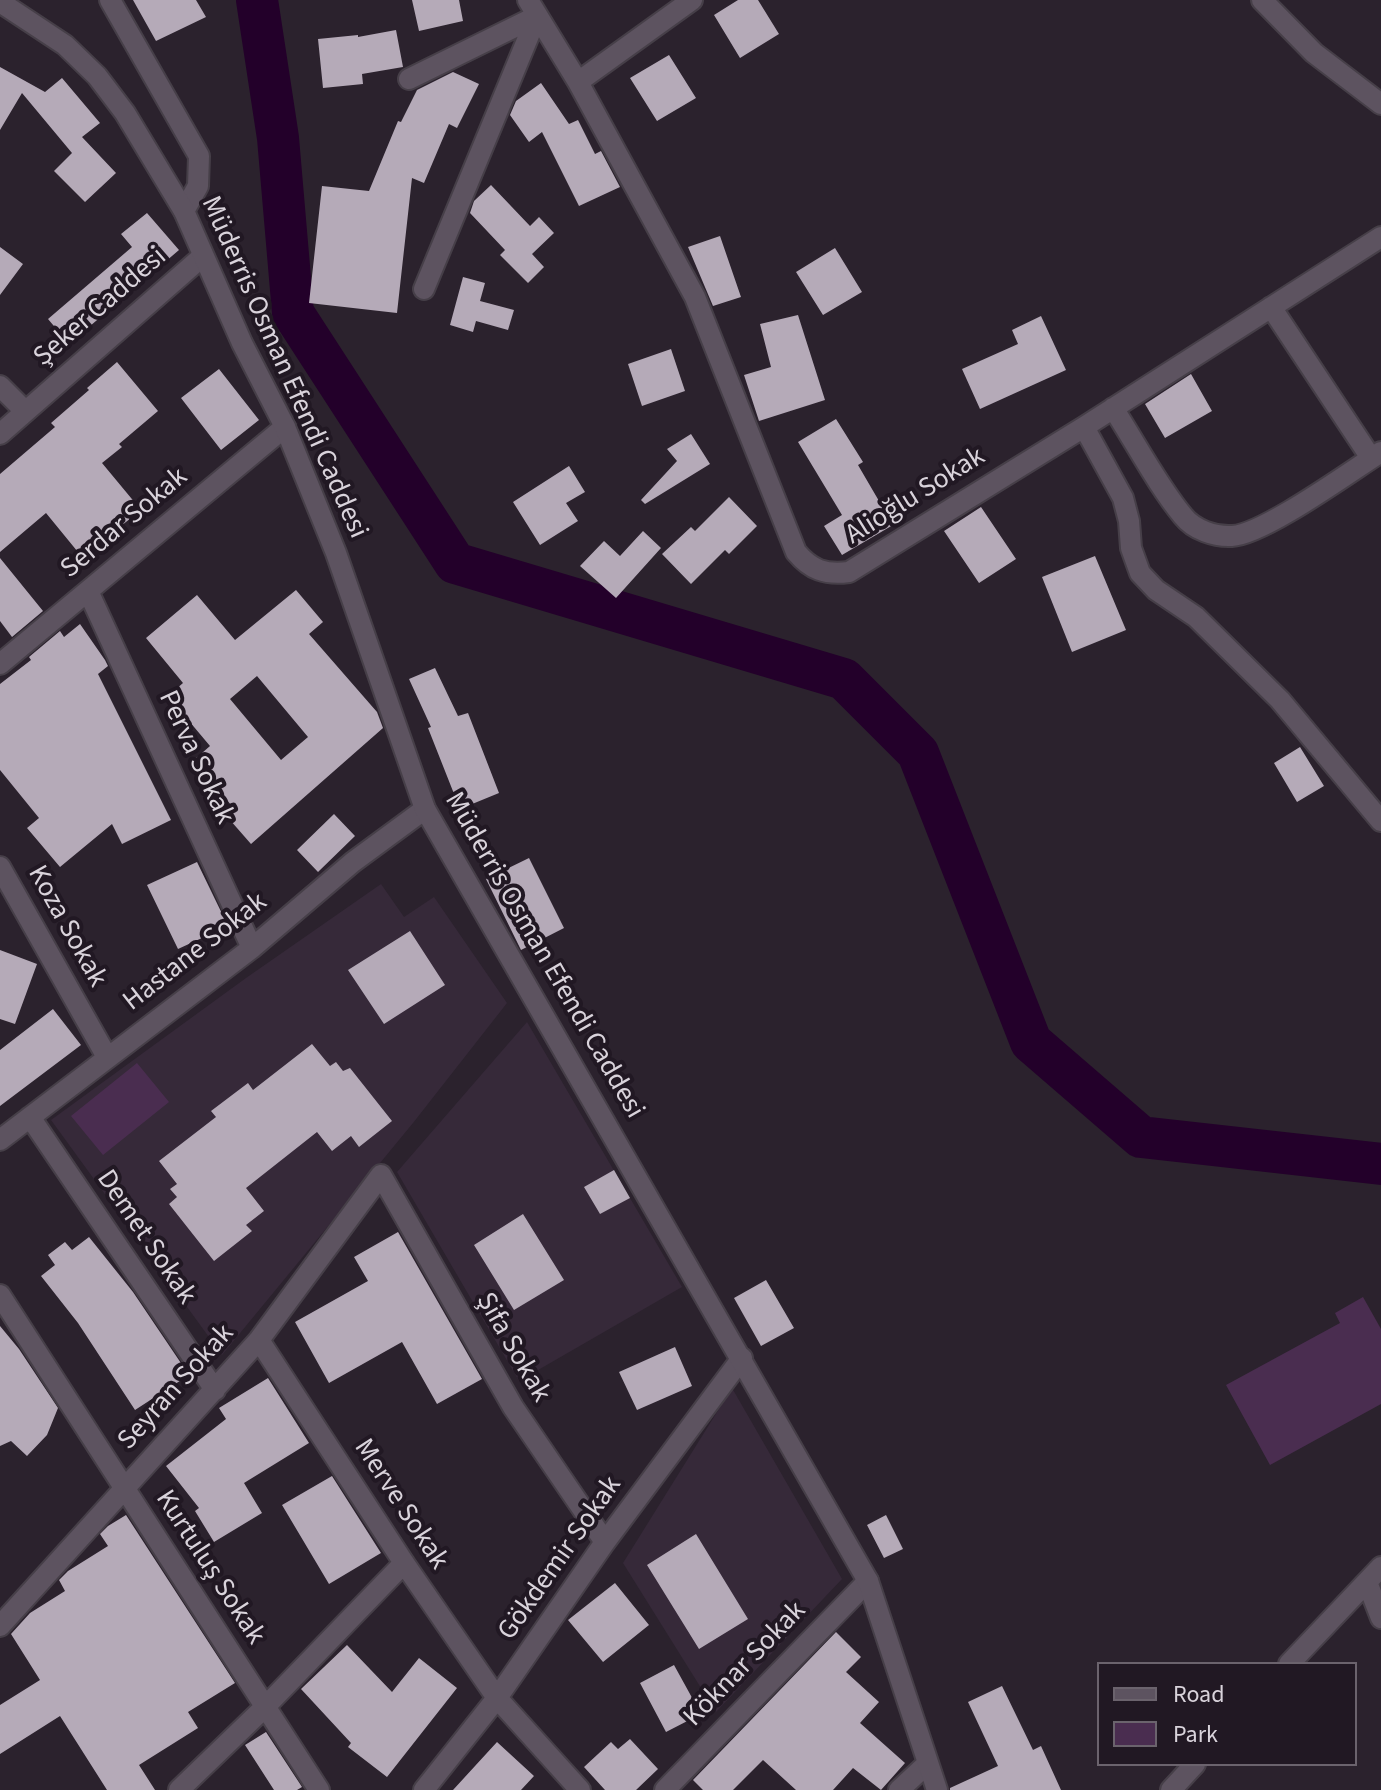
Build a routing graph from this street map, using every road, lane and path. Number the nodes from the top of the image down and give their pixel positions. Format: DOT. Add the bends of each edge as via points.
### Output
graph roads {
  1 [pos="110,0"];
  2 [pos="692,0"];
  3 [pos="1262,0"];
  4 [pos="0,2"];
  5 [pos="533,8"];
  6 [pos="409,79"];
  7 [pos="578,82"];
  8 [pos="1381,104"];
  9 [pos="184,211"];
  10 [pos="1381,237"];
  11 [pos="203,256"];
  12 [pos="424,289"];
  13 [pos="1271,307"];
  14 [pos="0,386"];
  15 [pos="1113,408"];
  16 [pos="25,411"];
  17 [pos="285,427"];
  18 [pos="1084,427"];
  19 [pos="0,434"];
  20 [pos="1376,455"];
  21 [pos="88,591"];
  22 [pos="0,664"];
  23 [pos="425,809"];
  24 [pos="1381,821"];
  25 [pos="0,867"];
  26 [pos="252,948"];
  27 [pos="107,1057"];
  28 [pos="30,1117"];
  29 [pos="0,1140"];
  30 [pos="381,1175"];
  31 [pos="0,1295"];
  32 [pos="259,1340"];
  33 [pos="742,1358"];
  34 [pos="215,1390"];
  35 [pos="125,1489"];
  36 [pos="605,1542"];
  37 [pos="404,1563"];
  38 [pos="1374,1574"];
  39 [pos="868,1581"];
  40 [pos="1381,1618"];
  41 [pos="0,1626"];
  42 [pos="1291,1662"];
  43 [pos="497,1698"];
  44 [pos="265,1707"];
  45 [pos="927,1764"];
  46 [pos="1193,1766"];
  47 [pos="179,1790"];
  48 [pos="319,1790"];
  49 [pos="424,1790"];
  50 [pos="580,1790"];
  51 [pos="665,1790"];
  52 [pos="899,1790"];
  53 [pos="937,1790"];
  54 [pos="1171,1790"];
  1 -- 9 [label="street" via="199,156 198,186"];
  2 -- 7 [label="street"];
  3 -- 8 [label="street" via="1314,53"];
  4 -- 9 [label="street, Müderris Osman Efendi Caddesi" via="65,45 97,76"];
  5 -- 6 [label="street"];
  5 -- 7 [label="street, Alioğlu Sokak"];
  5 -- 12 [label="street"];
  7 -- 18 [label="street, Alioğlu Sokak" via="695,297 796,552 806,564 834,574 849,572"];
  9 -- 11 [label="street, Müderris Osman Efendi Caddesi"];
  10 -- 13 [label="street, Alioğlu Sokak"];
  11 -- 16 [label="street, Şeker Caddesi"];
  11 -- 17 [label="street, Müderris Osman Efendi Caddesi"];
  13 -- 15 [label="street, Alioğlu Sokak"];
  13 -- 20 [label="street"];
  14 -- 16 [label="street"];
  15 -- 18 [label="street, Alioğlu Sokak"];
  15 -- 20 [label="street" via="1184,519 1204,532 1233,536 1266,525"];
  16 -- 19 [label="street, Şeker Caddesi"];
  17 -- 21 [label="street, Serdar Sokak"];
  17 -- 23 [label="street, Müderris Osman Efendi Caddesi" via="336,553"];
  18 -- 24 [label="street" via="1123,498 1140,573 1196,617 1280,700"];
  21 -- 22 [label="street, Serdar Sokak"];
  21 -- 26 [label="street, Perva Sokak"];
  23 -- 26 [label="street, Hastane Sokak"];
  23 -- 33 [label="street, Müderris Osman Efendi Caddesi"];
  25 -- 27 [label="street, Koza Sokak"];
  26 -- 27 [label="street, Hastane Sokak"];
  27 -- 28 [label="street, Hastane Sokak"];
  28 -- 29 [label="street, Hastane Sokak"];
  28 -- 34 [label="street, Demet Sokak"];
  30 -- 32 [label="street, Seyran Sokak"];
  30 -- 36 [label="street, Şifa Sokak" via="513,1407"];
  31 -- 35 [label="street, Kurtuluş Sokak"];
  32 -- 34 [label="street, Seyran Sokak"];
  32 -- 37 [label="street, Merve Sokak"];
  33 -- 36 [label="street, Gökdemir Sokak"];
  33 -- 39 [label="street, Müderris Osman Efendi Caddesi"];
  34 -- 35 [label="street, Seyran Sokak"];
  35 -- 41 [label="street, Seyran Sokak"];
  35 -- 44 [label="street, Kurtuluş Sokak"];
  36 -- 43 [label="street, Gökdemir Sokak"];
  37 -- 43 [label="street, Merve Sokak"];
  37 -- 44 [label="street"];
  38 -- 40 [label="street"];
  38 -- 42 [label="street"];
  39 -- 45 [label="street, Müderris Osman Efendi Caddesi"];
  39 -- 51 [label="street, Köknar Sokak"];
  43 -- 49 [label="street, Gökdemir Sokak"];
  43 -- 50 [label="street, Merve Sokak"];
  44 -- 47 [label="street"];
  44 -- 48 [label="street, Kurtuluş Sokak"];
  45 -- 52 [label="street"];
  45 -- 53 [label="street, Müderris Osman Efendi Caddesi"];
  46 -- 54 [label="street"];
}
